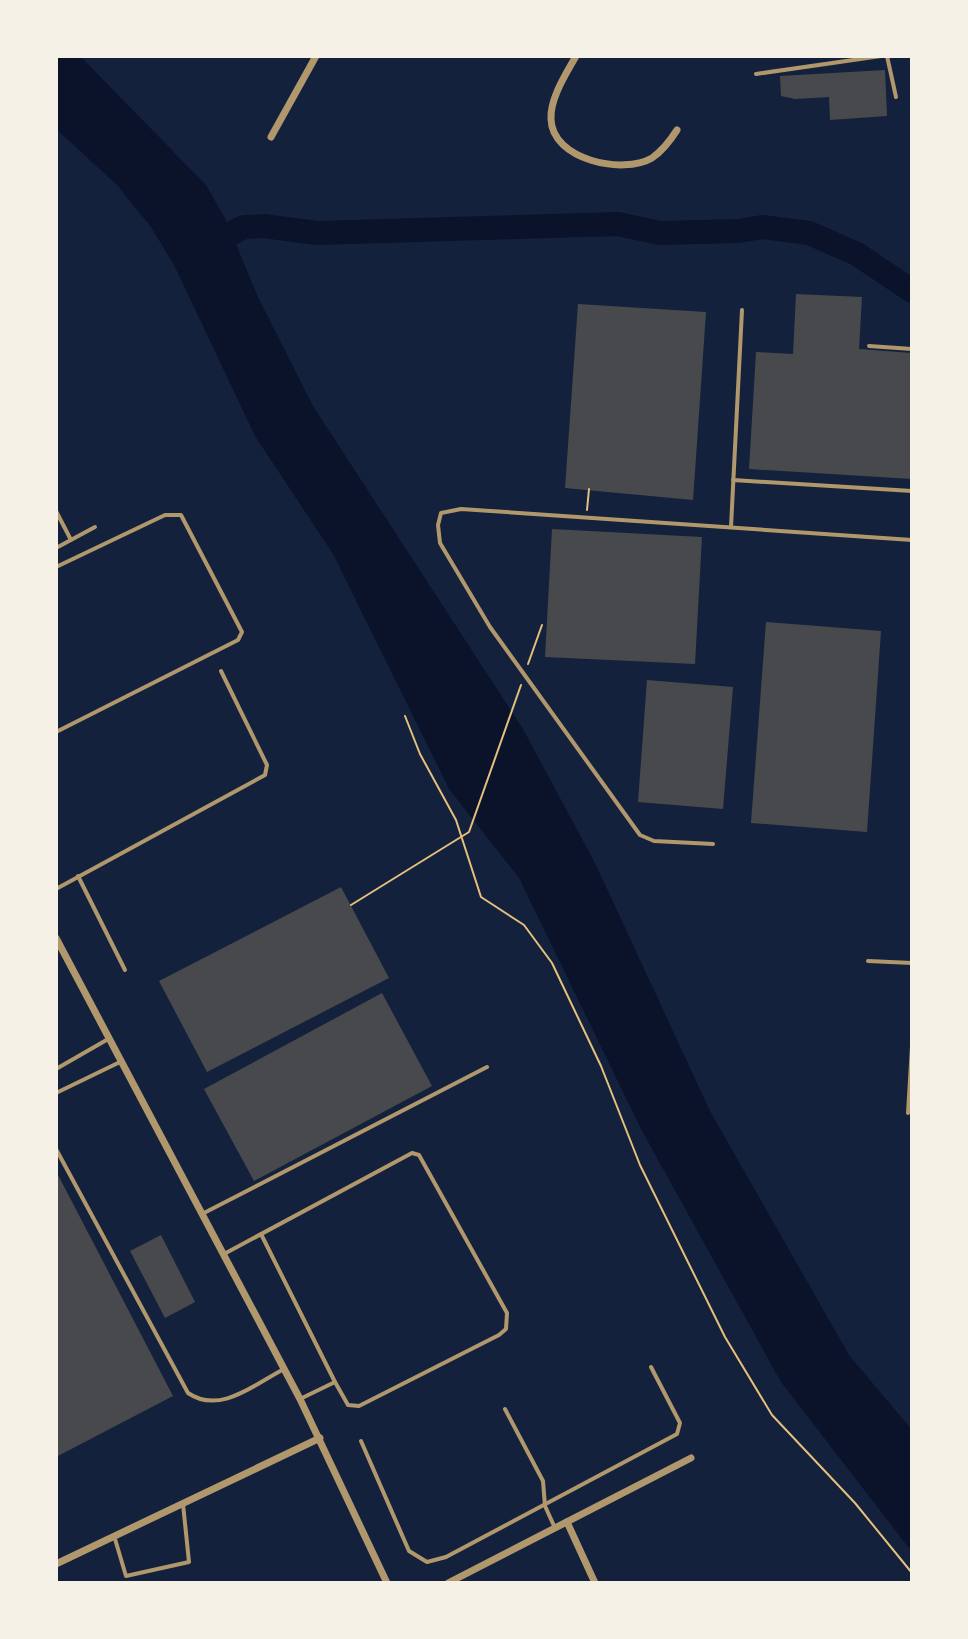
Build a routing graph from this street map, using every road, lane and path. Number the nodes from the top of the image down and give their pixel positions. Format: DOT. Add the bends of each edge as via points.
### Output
graph roads {
  1 [pos="316,56"];
  2 [pos="576,56"];
  3 [pos="881,56"];
  4 [pos="887,56"];
  5 [pos="756,74"];
  6 [pos="896,97"];
  7 [pos="677,130"];
  8 [pos="271,137"];
  9 [pos="742,310"];
  10 [pos="869,346"];
  11 [pos="912,349"];
  12 [pos="733,480"];
  13 [pos="912,491"];
  14 [pos="56,511"];
  15 [pos="95,527"];
  16 [pos="731,527"];
  17 [pos="71,540"];
  18 [pos="912,540"];
  19 [pos="56,548"];
  20 [pos="56,567"];
  21 [pos="542,625"];
  22 [pos="526,669"];
  23 [pos="221,671"];
  24 [pos="521,684"];
  25 [pos="405,716"];
  26 [pos="56,732"];
  27 [pos="713,844"];
  28 [pos="78,876"];
  29 [pos="56,889"];
  30 [pos="351,905"];
  31 [pos="56,938"];
  32 [pos="868,961"];
  33 [pos="912,963"];
  34 [pos="125,970"];
  35 [pos="110,1038"];
  36 [pos="912,1046"];
  37 [pos="122,1061"];
  38 [pos="487,1067"];
  39 [pos="56,1069"];
  40 [pos="56,1093"];
  41 [pos="908,1113"];
  42 [pos="56,1149"];
  43 [pos="202,1214"];
  44 [pos="261,1234"];
  45 [pos="224,1254"];
  46 [pos="651,1367"];
  47 [pos="284,1369"];
  48 [pos="335,1382"];
  49 [pos="300,1399"];
  50 [pos="505,1409"];
  51 [pos="320,1438"];
  52 [pos="361,1441"];
  53 [pos="691,1458"];
  54 [pos="183,1504"];
  55 [pos="545,1506"];
  56 [pos="567,1522"];
  57 [pos="555,1528"];
  58 [pos="115,1539"];
  59 [pos="56,1564"];
  60 [pos="912,1573"];
  61 [pos="387,1583"];
  62 [pos="448,1583"];
  63 [pos="595,1583"];
  1 -- 8 [label="street"];
  2 -- 7 [label="street" via="550,115 551,127 571,153 596,161 637,163 651,158"];
  3 -- 5 [label="lane"];
  4 -- 6 [label="lane"];
  9 -- 12 [label="lane"];
  10 -- 11 [label="lane"];
  12 -- 13 [label="lane"];
  12 -- 16 [label="lane"];
  14 -- 17 [label="lane"];
  15 -- 17 [label="lane"];
  16 -- 18 [label="lane"];
  16 -- 27 [label="lane" via="461,509 441,513 438,525 440,543 490,627 640,835 654,841"];
  17 -- 19 [label="lane"];
  20 -- 26 [label="lane" via="165,515 181,515 242,632 238,640"];
  21 -- 22 [label="path"];
  23 -- 28 [label="lane" via="267,765 265,775"];
  24 -- 30 [label="path" via="469,832"];
  25 -- 60 [label="path" via="456,820 481,897 524,925 552,963 640,1165 725,1337 772,1415"];
  28 -- 29 [label="lane"];
  28 -- 34 [label="lane"];
  31 -- 35 [label="street"];
  32 -- 33 [label="lane"];
  35 -- 37 [label="street"];
  35 -- 39 [label="lane"];
  36 -- 41 [label="lane"];
  37 -- 40 [label="lane"];
  37 -- 43 [label="street"];
  38 -- 43 [label="lane"];
  42 -- 47 [label="lane" via="188,1393 208,1403 220,1402"];
  43 -- 45 [label="street"];
  44 -- 45 [label="lane"];
  44 -- 48 [label="lane"];
  44 -- 48 [label="lane" via="412,1153 419,1155 507,1313 506,1329 499,1335 359,1406 348,1405"];
  45 -- 47 [label="street"];
  46 -- 55 [label="lane" via="680,1423 677,1434"];
  47 -- 49 [label="street"];
  48 -- 49 [label="lane"];
  49 -- 51 [label="street"];
  50 -- 55 [label="lane" via="543,1481"];
  51 -- 54 [label="street"];
  51 -- 61 [label="street"];
  52 -- 55 [label="lane" via="415,1558 427,1562 446,1557"];
  53 -- 56 [label="street"];
  54 -- 58 [label="street"];
  54 -- 58 [label="lane" via="189,1562 126,1576"];
  55 -- 57 [label="lane"];
  56 -- 57 [label="street"];
  56 -- 63 [label="street"];
  57 -- 62 [label="street"];
  58 -- 59 [label="street"];
}
